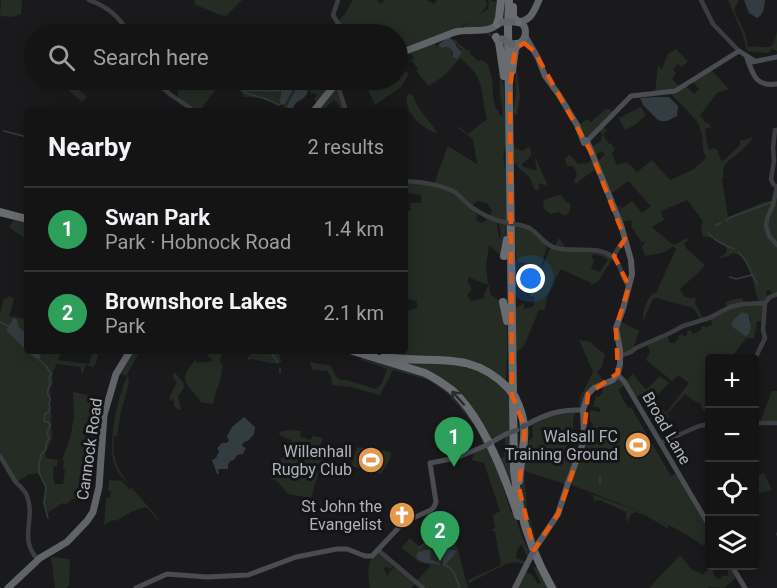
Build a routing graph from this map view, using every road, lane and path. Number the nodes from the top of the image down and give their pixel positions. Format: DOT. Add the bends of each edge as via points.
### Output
graph roads {
  1 [pos="89,0"];
  2 [pos="338,0"];
  3 [pos="507,0"];
  4 [pos="540,0"];
  5 [pos="701,0"];
  6 [pos="516,22"];
  7 [pos="123,24"];
  8 [pos="338,24"];
  9 [pos="498,24"];
  10 [pos="484,30"];
  11 [pos="525,31"];
  12 [pos="498,37"];
  13 [pos="517,44"];
  14 [pos="531,46"];
  15 [pos="408,50"];
  16 [pos="742,52"];
  17 [pos="777,57"];
  18 [pos="755,61"];
  19 [pos="749,64"];
  20 [pos="777,84"];
  21 [pos="165,90"];
  22 [pos="332,90"];
  23 [pos="341,90"];
  24 [pos="507,98"];
  25 [pos="190,108"];
  26 [pos="316,108"];
  27 [pos="345,108"];
  28 [pos="509,110"];
  29 [pos="776,130"];
  30 [pos="586,141"];
  31 [pos="408,181"];
  32 [pos="777,187"];
  33 [pos="0,211"];
  34 [pos="509,211"];
  35 [pos="24,217"];
  36 [pos="625,239"];
  37 [pos="777,245"];
  38 [pos="504,256"];
  39 [pos="612,257"];
  40 [pos="516,262"];
  41 [pos="629,286"];
  42 [pos="777,294"];
  43 [pos="502,302"];
  44 [pos="765,303"];
  45 [pos="515,309"];
  46 [pos="511,346"];
  47 [pos="128,354"];
  48 [pos="363,354"];
  49 [pos="374,354"];
  50 [pos="757,354"];
  51 [pos="620,356"];
  52 [pos="618,375"];
  53 [pos="583,410"];
  54 [pos="759,423"];
  55 [pos="777,423"];
  56 [pos="705,425"];
  57 [pos="660,443"];
  58 [pos="0,456"];
  59 [pos="519,489"];
  60 [pos="513,501"];
  61 [pos="521,510"];
  62 [pos="705,519"];
  63 [pos="523,527"];
  64 [pos="375,553"];
  65 [pos="534,558"];
  66 [pos="38,560"];
  67 [pos="734,570"];
  68 [pos="8,588"];
  69 [pos="136,588"];
  70 [pos="423,588"];
  71 [pos="515,588"];
  72 [pos="551,588"];
  73 [pos="745,588"];
  1 -- 7 [label="street" via="113,13"];
  2 -- 8 [label="street" via="333,15"];
  3 -- 6 [label="highway"];
  3 -- 9 [label="highway"];
  3 -- 24 [label="highway"];
  3 -- 28 [label="highway"];
  4 -- 6 [label="highway" via="530,17"];
  4 -- 11 [label="highway"];
  5 -- 16 [label="street" via="713,24"];
  6 -- 9 [label="highway, bridge"];
  6 -- 11 [label="highway" via="523,24"];
  9 -- 10 [label="highway"];
  9 -- 12 [label="highway"];
  10 -- 12 [label="highway"];
  10 -- 15 [label="highway" via="455,32"];
  11 -- 13 [label="highway" via="524,39"];
  11 -- 14 [label="main road"];
  12 -- 13 [label="highway, bridge"];
  12 -- 24 [label="highway"];
  13 -- 14 [label="main road"];
  13 -- 28 [label="highway"];
  14 -- 30 [label="main road" via="546,78"];
  16 -- 18 [label="main road"];
  16 -- 19 [label="main road"];
  16 -- 30 [label="main road" via="675,91 630,97"];
  17 -- 18 [label="main road"];
  18 -- 19 [label="main road"];
  19 -- 20 [label="main road" via="759,82"];
  21 -- 25 [label="street"];
  22 -- 26 [label="highway"];
  23 -- 27 [label="street"];
  24 -- 34 [label="highway"];
  28 -- 34 [label="highway"];
  29 -- 32 [label="street" via="771,180"];
  30 -- 36 [label="main road"];
  31 -- 39 [label="street, bridge" via="450,190 474,209 497,220 528,227 553,248 591,250"];
  32 -- 37 [label="street" via="766,223 769,236"];
  33 -- 35 [label="highway"];
  34 -- 38 [label="highway"];
  34 -- 40 [label="highway"];
  34 -- 46 [label="highway"];
  36 -- 39 [label="street"];
  36 -- 41 [label="main road" via="632,264"];
  39 -- 41 [label="street"];
  41 -- 51 [label="main road" via="616,328"];
  42 -- 44 [label="street"];
  43 -- 46 [label="highway"];
  44 -- 50 [label="street" via="765,338"];
  44 -- 51 [label="street" via="730,307"];
  45 -- 46 [label="highway"];
  46 -- 61 [label="highway" via="514,470"];
  46 -- 63 [label="highway" via="512,472"];
  47 -- 66 [label="highway, Cannock Road" via="116,374 104,419 94,509 67,542"];
  60 -- 48 [label="highway, one-way" via="481,429 452,391 425,373"];
  49 -- 59 [label="highway, bridge" via="473,364 493,374 508,388 525,428"];
  51 -- 52 [label="main road"];
  52 -- 53 [label="main road" via="591,390"];
  52 -- 57 [label="main road, Broad Lane"];
  53 -- 64 [label="main road, bridge" via="547,415 456,458 430,463 435,503 431,510 404,522"];
  53 -- 65 [label="main road, bridge" via="581,448 556,518 536,547"];
  54 -- 55 [label="street"];
  56 -- 57 [label="street"];
  57 -- 62 [label="main road, Broad Lane"];
  58 -- 66 [label="street" via="27,495 29,545"];
  59 -- 61 [label="highway"];
  59 -- 65 [label="highway"];
  60 -- 63 [label="highway"];
  60 -- 65 [label="highway"];
  61 -- 65 [label="highway"];
  63 -- 65 [label="highway"];
  64 -- 69 [label="main road" via="368,556 337,549 300,556 248,575 167,574"];
  64 -- 70 [label="street"];
  65 -- 71 [label="main road"];
  65 -- 72 [label="highway"];
  66 -- 68 [label="highway, Cannock Road"];
  67 -- 73 [label="main road"];
}
